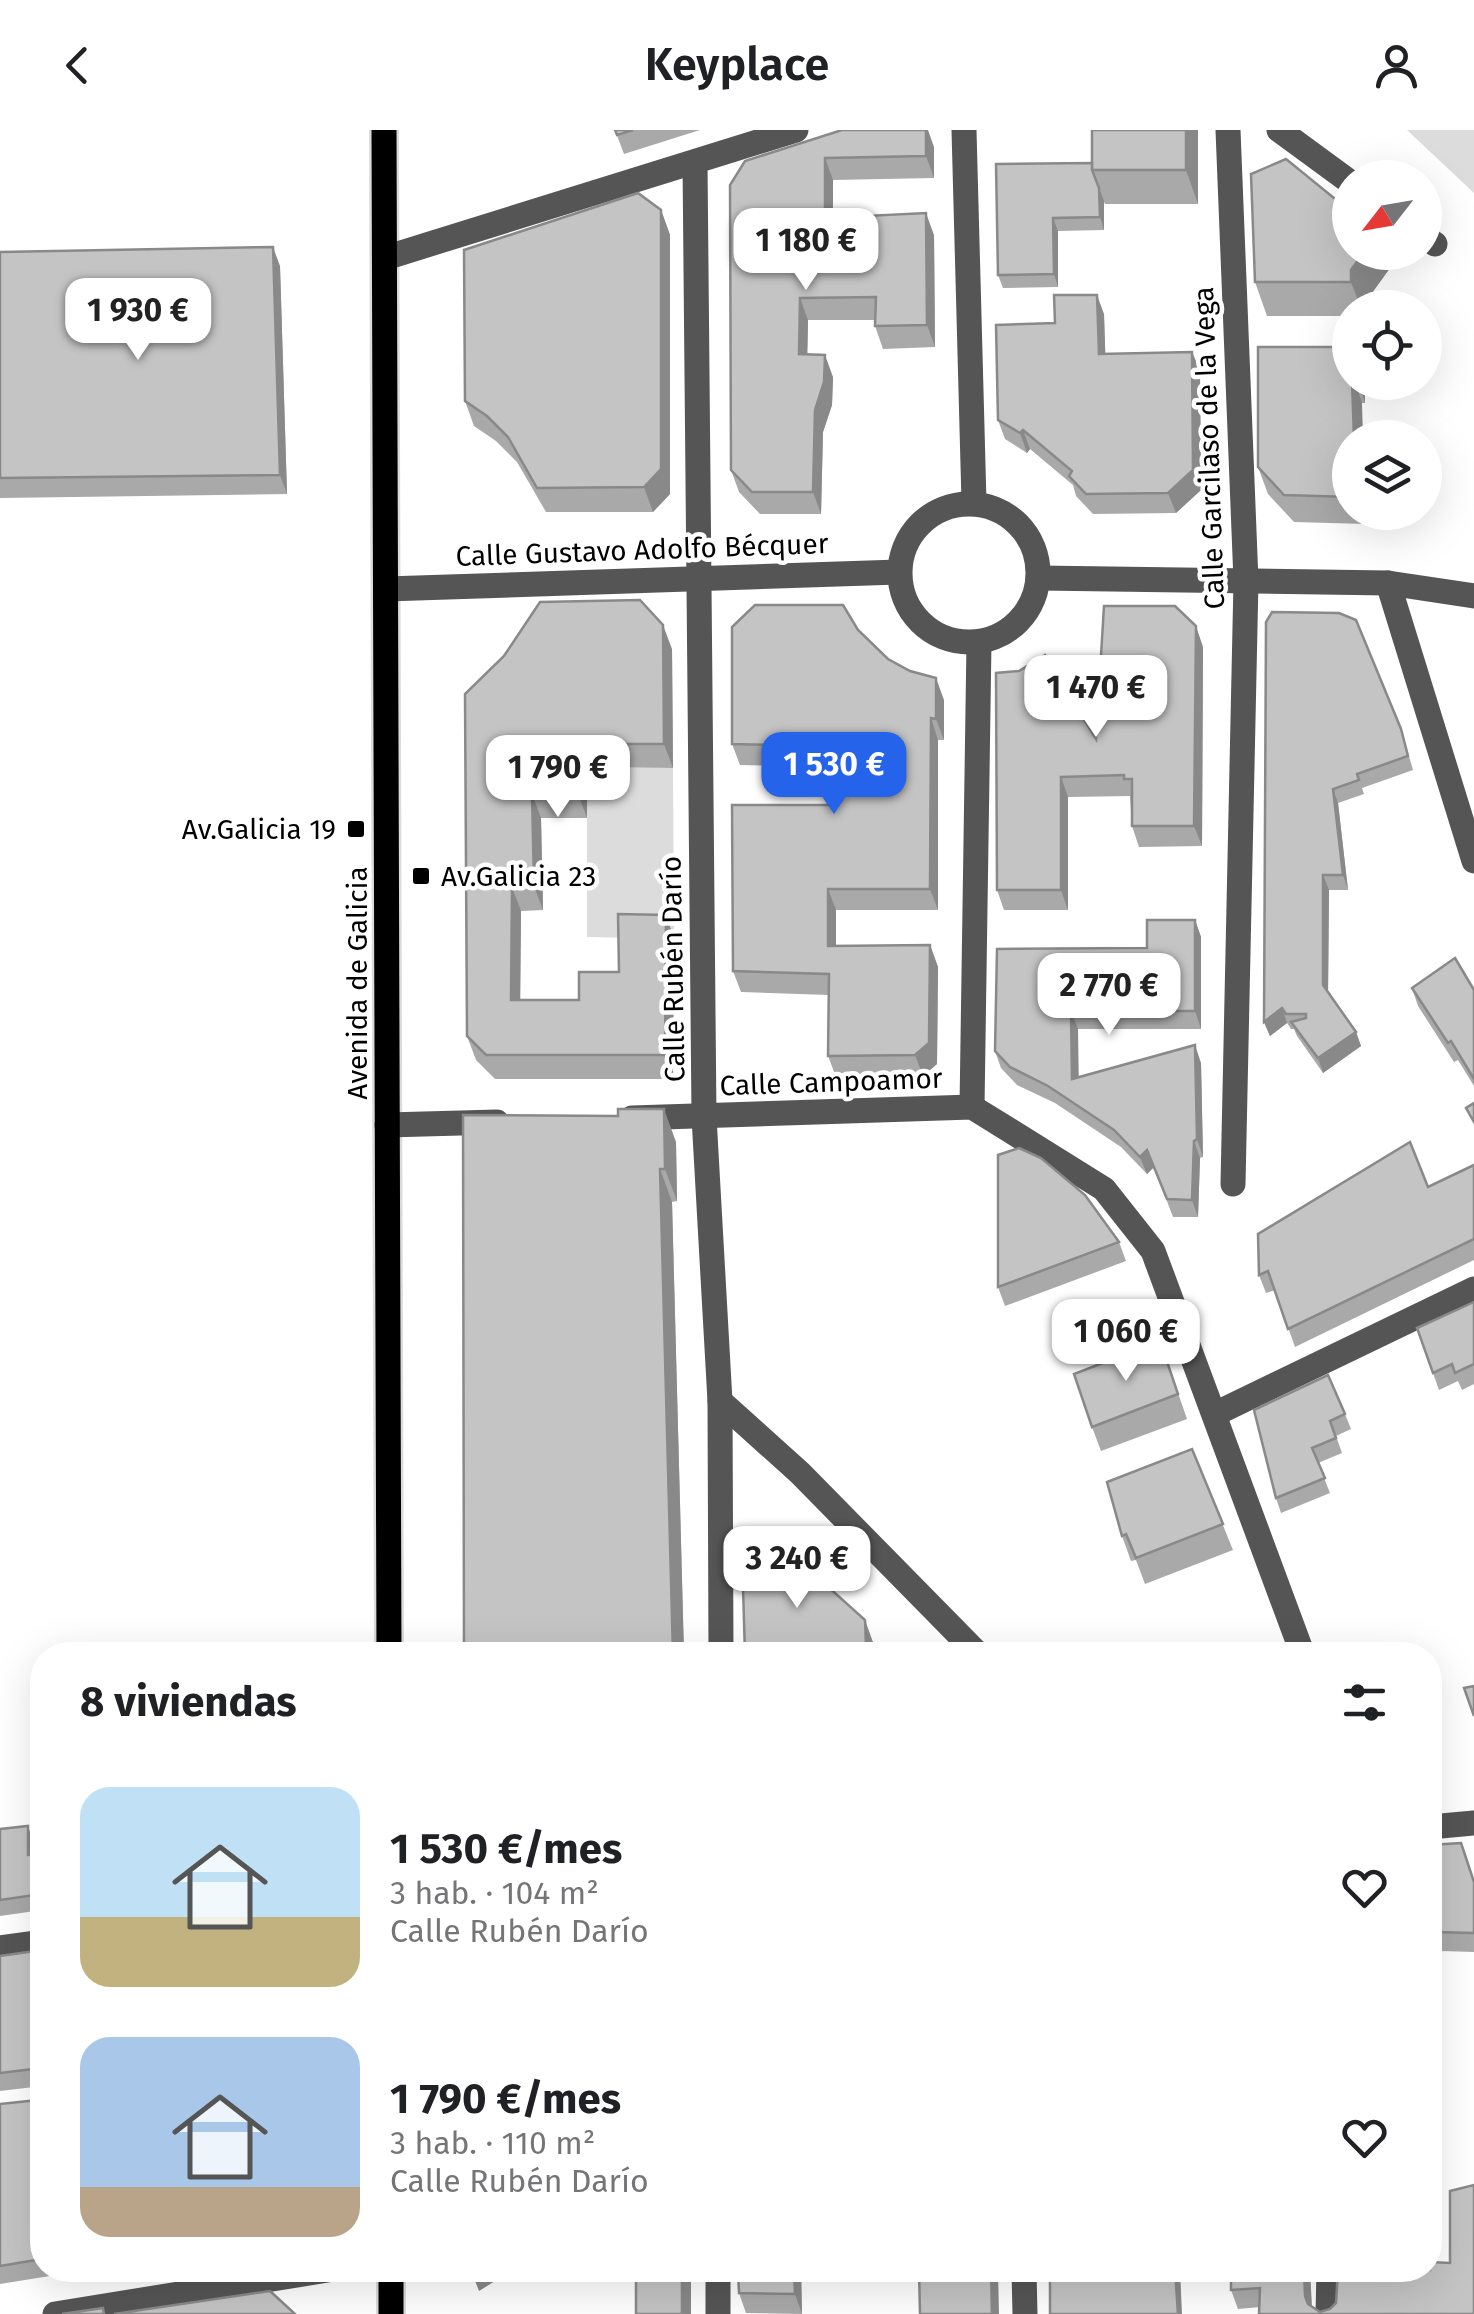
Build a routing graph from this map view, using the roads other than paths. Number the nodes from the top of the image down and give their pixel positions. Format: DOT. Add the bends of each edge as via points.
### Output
graph roads {
  1 [pos="384,130"];
  2 [pos="796,130"];
  3 [pos="964,130"];
  4 [pos="1228,130"];
  5 [pos="1279,130"];
  6 [pos="695,162"];
  7 [pos="1332,169"];
  8 [pos="385,258"];
  9 [pos="974,502"];
  10 [pos="899,572"];
  11 [pos="699,578"];
  12 [pos="1039,578"];
  13 [pos="1246,581"];
  14 [pos="1388,584"];
  15 [pos="386,589"];
  16 [pos="1474,596"];
  17 [pos="979,642"];
  18 [pos="1474,861"];
  19 [pos="972,1107"];
  20 [pos="704,1116"];
  21 [pos="610,1119"];
  22 [pos="516,1121"];
  23 [pos="387,1125"];
  24 [pos="1233,1184"];
  25 [pos="1474,1289"];
  26 [pos="720,1401"];
  27 [pos="1215,1414"];
  28 [pos="389,1642"];
  29 [pos="721,1642"];
  30 [pos="965,1642"];
  31 [pos="1298,1642"];
  32 [pos="1474,1823"];
  33 [pos="1442,1826"];
  34 [pos="30,1944"];
  35 [pos="0,1948"];
  36 [pos="254,2282"];
  37 [pos="391,2282"];
  38 [pos="718,2282"];
  39 [pos="1024,2282"];
  40 [pos="1329,2282"];
  41 [pos="55,2314"];
  42 [pos="391,2314"];
  43 [pos="718,2314"];
  44 [pos="1025,2314"];
  45 [pos="1328,2314"];
  1 -- 8 [label="main road, Avenida de Galicia"];
  2 -- 6 [label="street"];
  3 -- 9 [label="street"];
  4 -- 13 [label="street, Calle Garcilaso de la Vega"];
  5 -- 7 [label="street"];
  6 -- 8 [label="street"];
  6 -- 11 [label="street, Calle Rubén Darío"];
  8 -- 15 [label="main road, Avenida de Galicia"];
  9 -- 10 [label="street" via="924,519 907,542"];
  9 -- 12 [label="street" via="1005,512 1033,544"];
  10 -- 11 [label="street, Calle Gustavo Adolfo Bécquer"];
  10 -- 17 [label="street" via="918,620 958,642"];
  11 -- 15 [label="street, Calle Gustavo Adolfo Bécquer"];
  11 -- 20 [label="street, Calle Rubén Darío"];
  12 -- 13 [label="street"];
  12 -- 17 [label="street" via="1024,617 1004,634"];
  13 -- 14 [label="street"];
  13 -- 24 [label="street, Calle Garcilaso de la Vega"];
  14 -- 16 [label="street"];
  14 -- 18 [label="street"];
  15 -- 23 [label="main road, Avenida de Galicia"];
  17 -- 19 [label="street"];
  19 -- 20 [label="street, Calle Campoamor"];
  19 -- 27 [label="street, Calle Campoamor" via="1104,1189 1153,1251"];
  20 -- 21 [label="street, Calle Campoamor"];
  20 -- 26 [label="street, Calle Rubén Darío"];
  22 -- 23 [label="street"];
  23 -- 28 [label="main road, Avenida de Galicia"];
  25 -- 27 [label="street"];
  26 -- 29 [label="street, Calle Rubén Darío"];
  26 -- 30 [label="street"];
  27 -- 31 [label="street, Calle Campoamor"];
  32 -- 33 [label="street"];
  34 -- 35 [label="street"];
  36 -- 41 [label="street"];
  37 -- 42 [label="main road"];
  38 -- 43 [label="street"];
  39 -- 44 [label="street"];
  40 -- 45 [label="street"];
}
